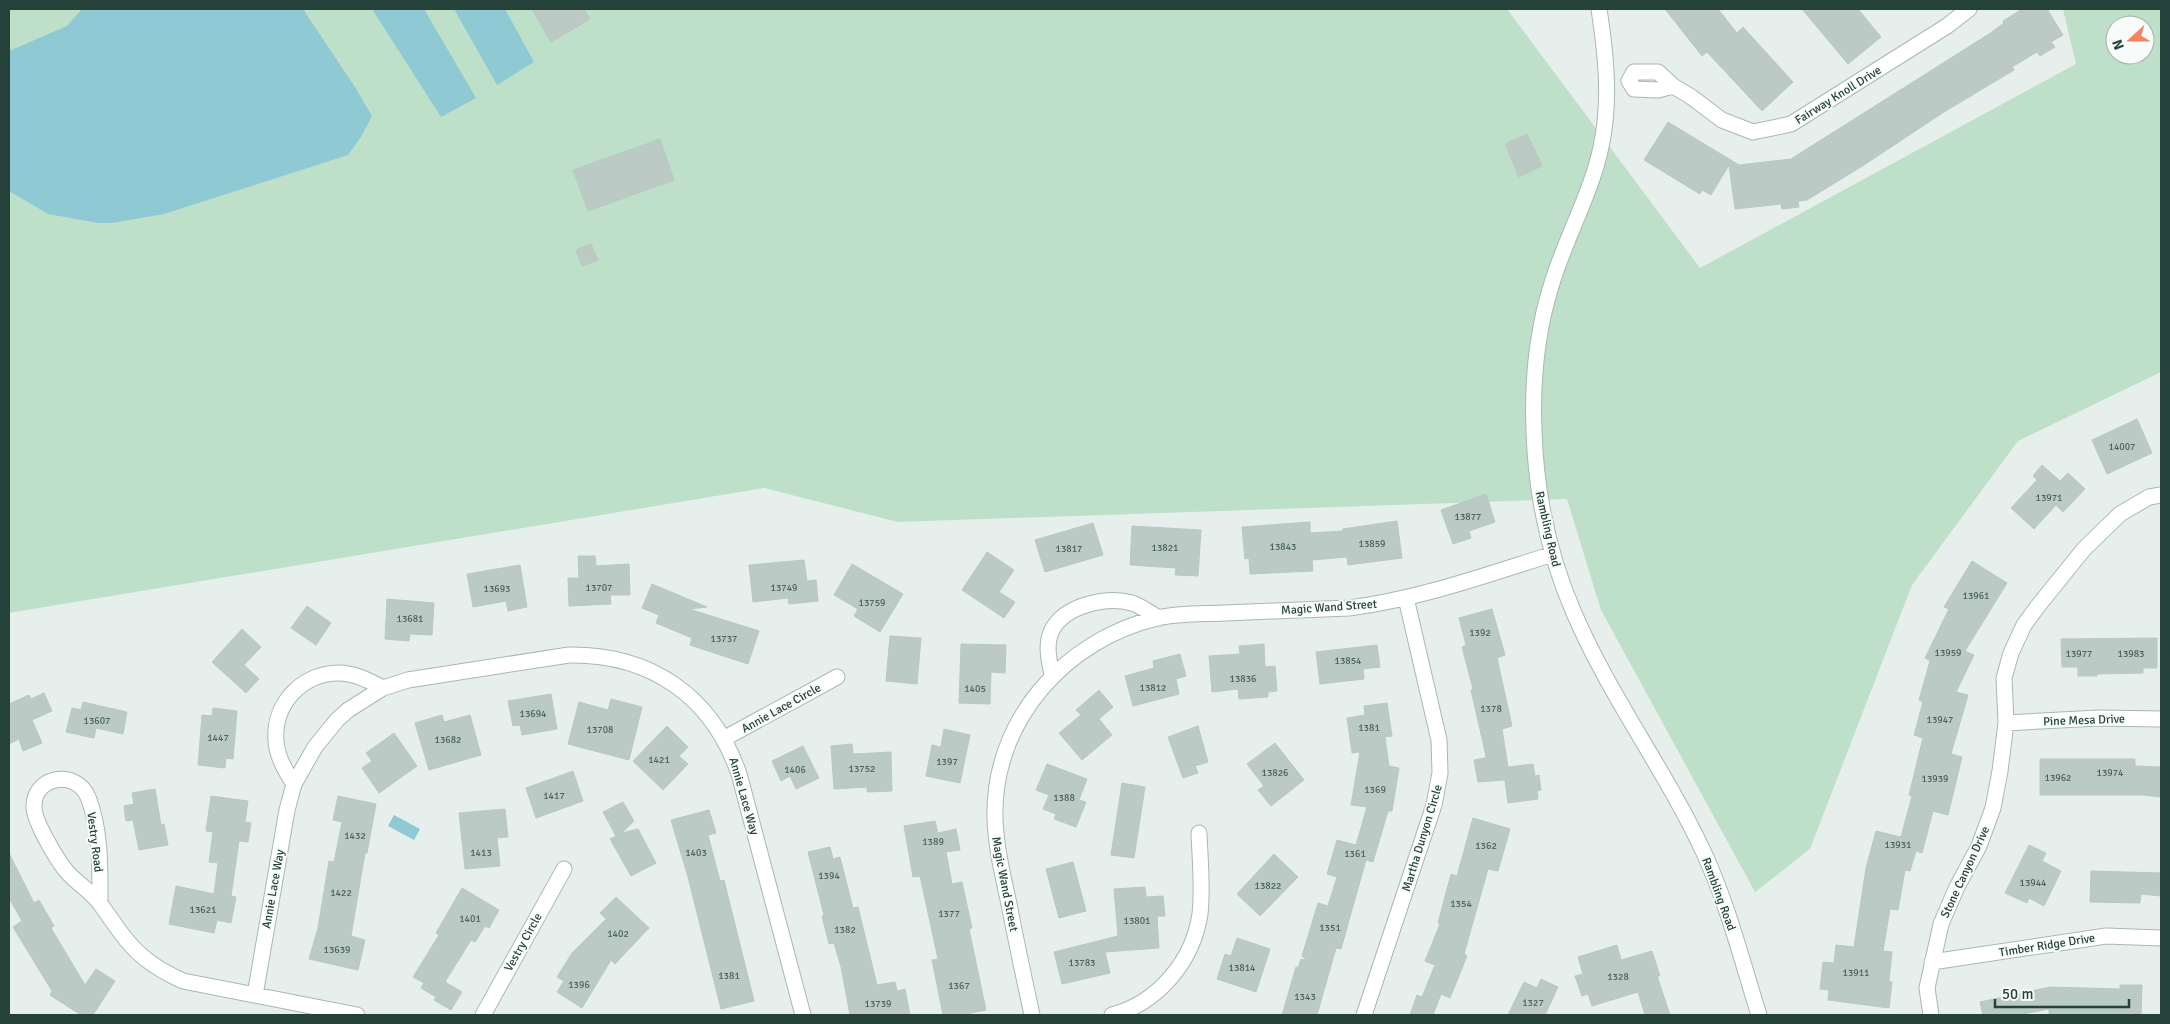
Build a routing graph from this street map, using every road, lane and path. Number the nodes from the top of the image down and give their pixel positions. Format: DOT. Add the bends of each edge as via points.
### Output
graph roads {
  1 [pos="1599,9"];
  2 [pos="1969,9"];
  3 [pos="1606,81"];
  4 [pos="2161,495"];
  5 [pos="1553,554"];
  6 [pos="1406,598"];
  7 [pos="1159,618"];
  8 [pos="1052,675"];
  9 [pos="837,677"];
  10 [pos="383,688"];
  11 [pos="2161,719"];
  12 [pos="2006,723"];
  13 [pos="725,738"];
  14 [pos="294,784"];
  15 [pos="1199,833"];
  16 [pos="564,869"];
  17 [pos="100,903"];
  18 [pos="2161,938"];
  19 [pos="1932,962"];
  20 [pos="255,995"];
  21 [pos="357,1015"];
  22 [pos="483,1015"];
  23 [pos="803,1015"];
  24 [pos="1032,1015"];
  25 [pos="1112,1015"];
  26 [pos="1364,1015"];
  27 [pos="1760,1015"];
  28 [pos="1931,1015"];
  1 -- 3 [label="street, Rambling Road"];
  2 -- 3 [label="street, Fairway Knoll Drive" via="1791,124 1753,132 1722,120 1658,72 1634,72 1629,81"];
  3 -- 5 [label="street, Rambling Road" via="1601,148 1552,283 1538,346 1533,406 1535,456 1542,509"];
  4 -- 12 [label="street, Stone Canyon Drive" via="2149,497 2120,514 2084,550 2024,625 2004,678"];
  5 -- 6 [label="street, Magic Wand Street"];
  5 -- 27 [label="street, Rambling Road" via="1562,585 1586,640 1704,853"];
  6 -- 7 [label="street, Magic Wand Street" via="1349,608"];
  6 -- 26 [label="street, Martha Dunyon Circle" via="1439,740 1440,773 1434,805"];
  7 -- 8 [label="street, Magic Wand Street" via="1106,636 1072,657"];
  7 -- 8 [label="street" via="1132,603 1115,601 1083,606 1070,612 1052,630 1048,642"];
  8 -- 24 [label="street, Magic Wand Street" via="1012,735 999,775 995,809 999,857"];
  9 -- 13 [label="street, Annie Lace Circle"];
  10 -- 13 [label="street, Annie Lace Way" via="408,680 569,655 609,657 648,669 667,679 700,705"];
  10 -- 14 [label="street, Annie Lace Way" via="348,710 332,725"];
  10 -- 14 [label="street" via="359,676 325,674 310,679 289,696 278,718 276,743 284,769"];
  11 -- 12 [label="street, Pine Mesa Drive" via="2099,718"];
  12 -- 19 [label="street, Stone Canyon Drive" via="1993,808 1979,846 1941,924"];
  13 -- 23 [label="street, Annie Lace Way" via="740,774"];
  14 -- 20 [label="street, Annie Lace Way"];
  15 -- 25 [label="street" via="1200,913 1190,947 1160,988 1133,1007"];
  16 -- 22 [label="street, Vestry Circle"];
  17 -- 17 [label="street, Vestry Road" via="66,871 38,824 35,800 44,786 53,781 70,780 87,795 100,863"];
  17 -- 20 [label="street, Vestry Road" via="128,943 165,973 183,981"];
  18 -- 19 [label="street, Timber Ridge Drive" via="2106,936"];
  19 -- 28 [label="street, Stone Canyon Drive" via="1927,988"];
  20 -- 21 [label="street, Vestry Road"];
}
